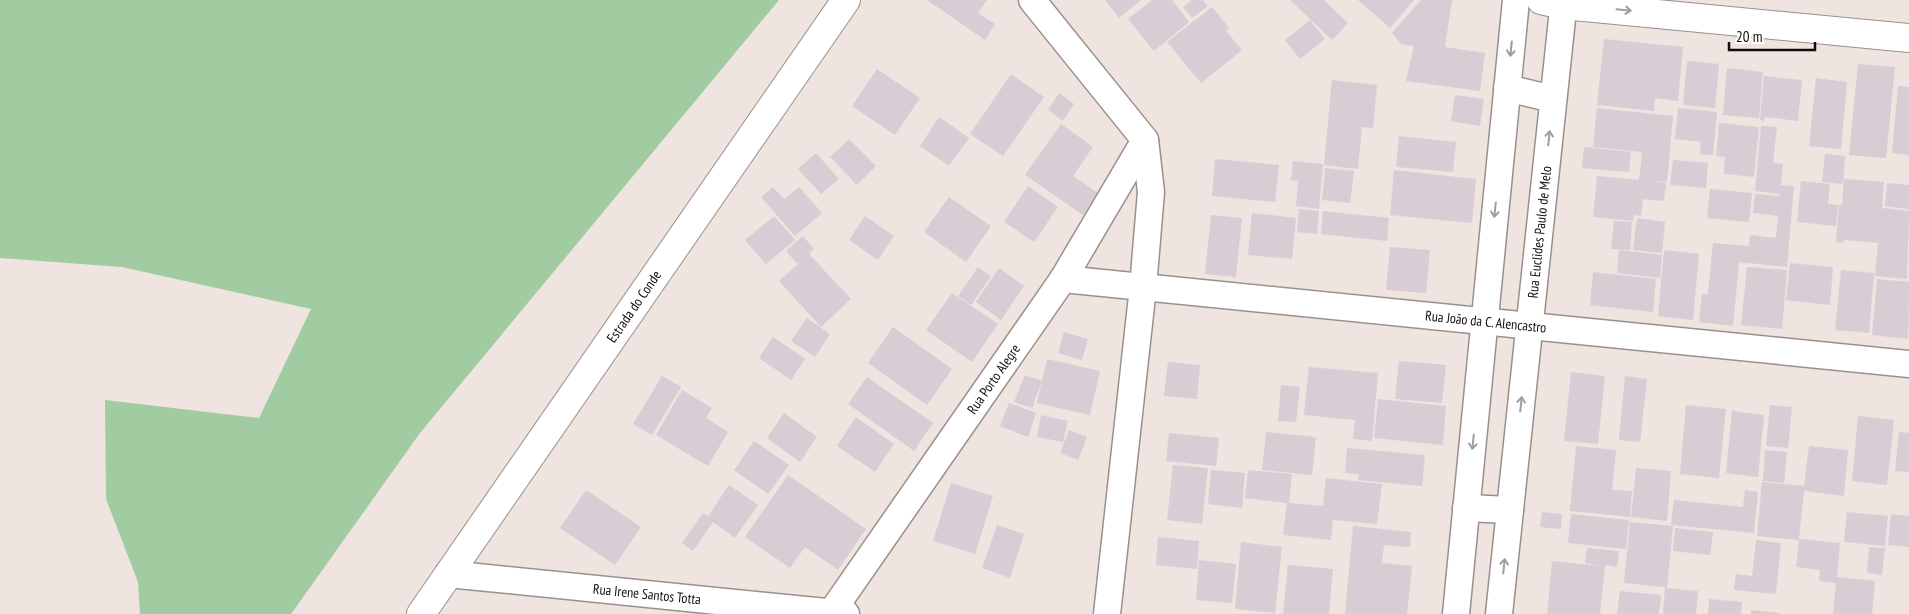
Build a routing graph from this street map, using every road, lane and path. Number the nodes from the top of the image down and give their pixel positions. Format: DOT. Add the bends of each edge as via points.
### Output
graph roads {
  1 [pos="846,0"];
  2 [pos="1032,0"];
  3 [pos="1516,0"];
  4 [pos="1556,2"];
  5 [pos="1909,38"];
  6 [pos="1507,88"];
  7 [pos="1553,99"];
  8 [pos="1146,140"];
  9 [pos="1063,279"];
  10 [pos="1143,287"];
  11 [pos="1484,321"];
  12 [pos="1529,326"];
  13 [pos="1909,364"];
  14 [pos="1466,508"];
  15 [pos="1510,510"];
  16 [pos="448,574"];
  17 [pos="839,613"];
  18 [pos="421,614"];
  19 [pos="1107,614"];
  20 [pos="1456,614"];
  21 [pos="1499,614"];
  1 -- 16 [label="main road, Estrada do Conde"];
  2 -- 8 [label="street"];
  3 -- 6 [label="street, one-way"];
  4 -- 5 [label="main road, one-way"];
  4 -- 7 [label="street, Rua Euclides Paulo de Melo"];
  6 -- 7 [label="street"];
  6 -- 11 [label="street, one-way"];
  12 -- 7 [label="street, Rua Euclides Paulo de Melo, one-way"];
  8 -- 9 [label="street, Rua Porto Alegre"];
  8 -- 10 [label="street" via="1150,192"];
  9 -- 10 [label="street, Rua João da C. Alencastro"];
  9 -- 17 [label="street, Rua Porto Alegre"];
  10 -- 11 [label="street, Rua João da C. Alencastro"];
  10 -- 19 [label="street"];
  11 -- 12 [label="street, Rua João da C. Alencastro"];
  11 -- 14 [label="street, one-way"];
  12 -- 13 [label="street, Rua João da C. Alencastro"];
  15 -- 12 [label="street, Rua Euclides Paulo de Melo, one-way"];
  14 -- 15 [label="street"];
  14 -- 20 [label="street"];
  21 -- 15 [label="street, Rua Euclides Paulo de Melo, one-way"];
  16 -- 17 [label="street, Rua Irene Santos Totta"];
  16 -- 18 [label="main road, Estrada do Conde"];
}
